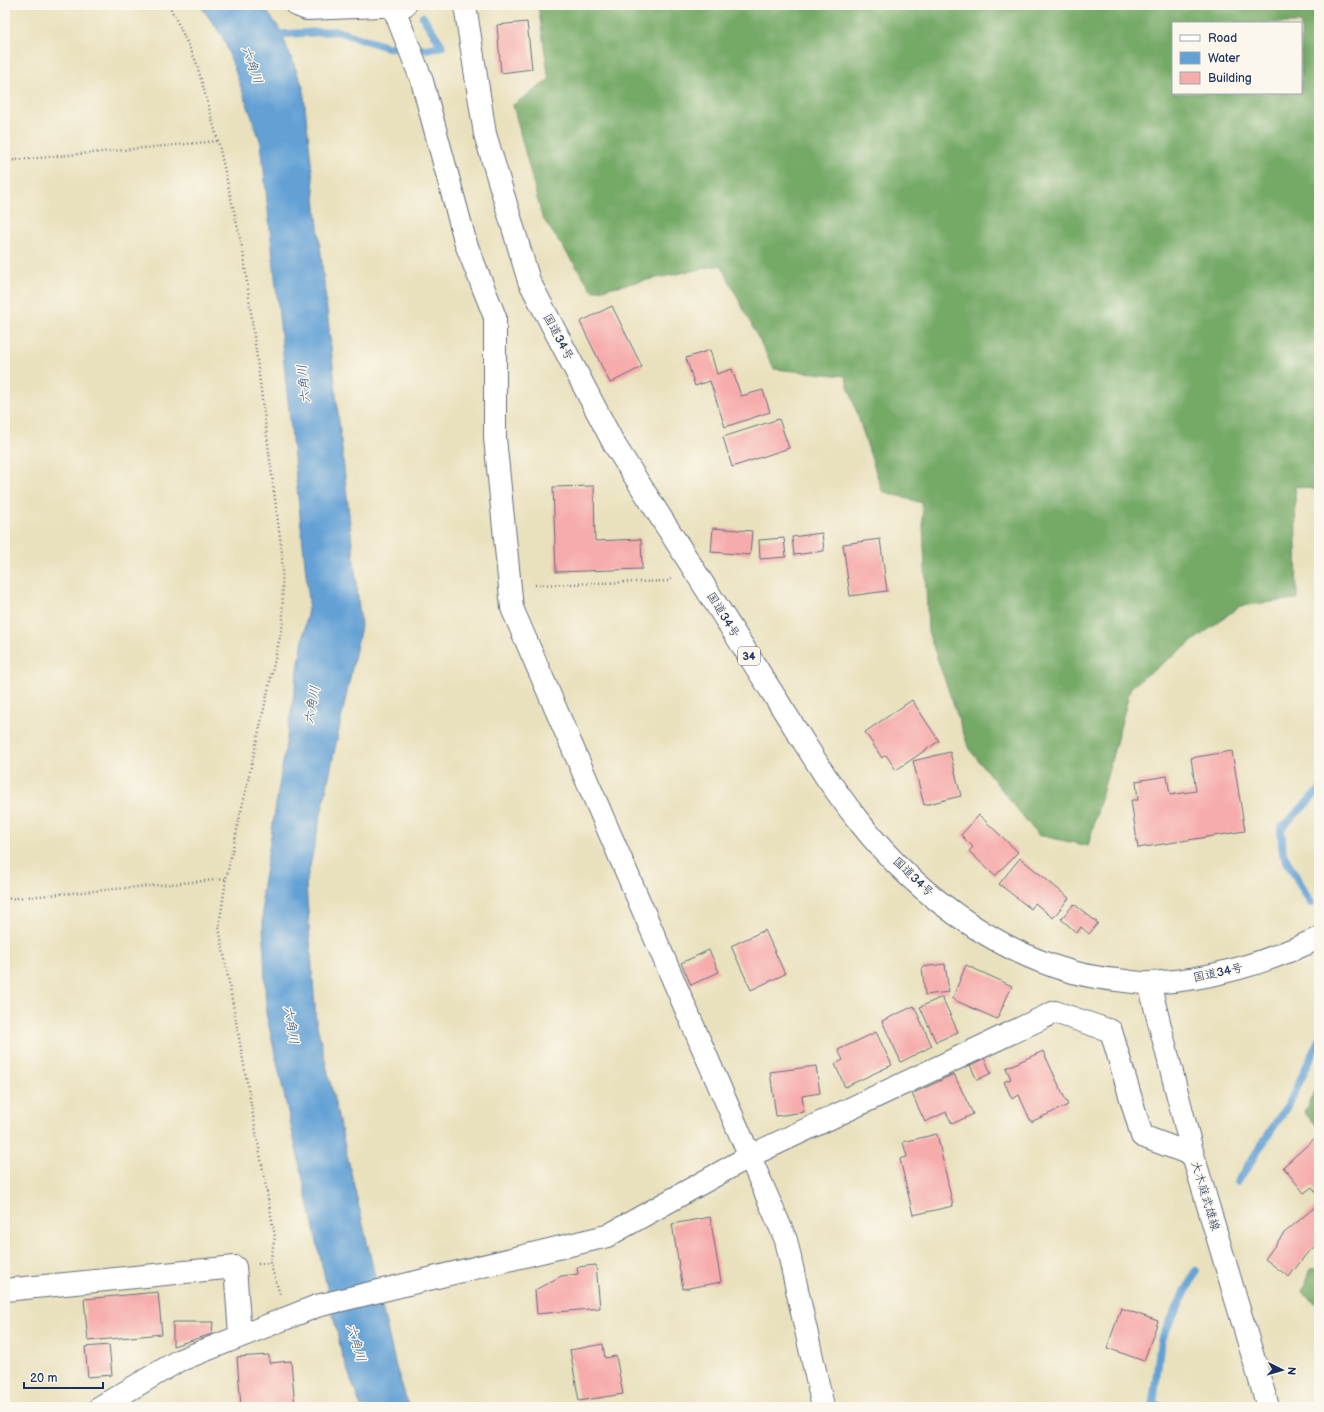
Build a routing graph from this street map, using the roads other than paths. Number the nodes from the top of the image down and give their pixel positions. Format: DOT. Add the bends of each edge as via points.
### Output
graph roads {
  1 [pos="297,5"];
  2 [pos="399,5"];
  3 [pos="465,5"];
  4 [pos="1319,938"];
  5 [pos="1149,983"];
  6 [pos="750,1156"];
  7 [pos="1193,1156"];
  8 [pos="5,1290"];
  9 [pos="240,1335"];
  10 [pos="100,1407"];
  11 [pos="823,1407"];
  12 [pos="1268,1407"];
  1 -- 2 [label="main road" via="307,9"];
  2 -- 6 [label="main road" via="404,35 422,81 466,244 495,317 495,438 512,608"];
  3 -- 5 [label="main road, 国道34号 / 34" via="485,134 529,281 614,444 826,777 857,820 904,871 945,907 988,935 1053,967 1094,978"];
  4 -- 5 [label="main road, 国道34号 / 34" via="1278,957 1240,968 1195,978"];
  5 -- 7 [label="main road, 大木庭武雄線"];
  6 -- 7 [label="main road" via="1055,1012 1111,1031 1142,1136"];
  6 -- 9 [label="main road" via="607,1236 317,1306"];
  6 -- 11 [label="main road" via="786,1240"];
  7 -- 12 [label="main road, 大木庭武雄線"];
  8 -- 9 [label="main road" via="235,1267"];
  9 -- 10 [label="main road" via="178,1361"];
}
